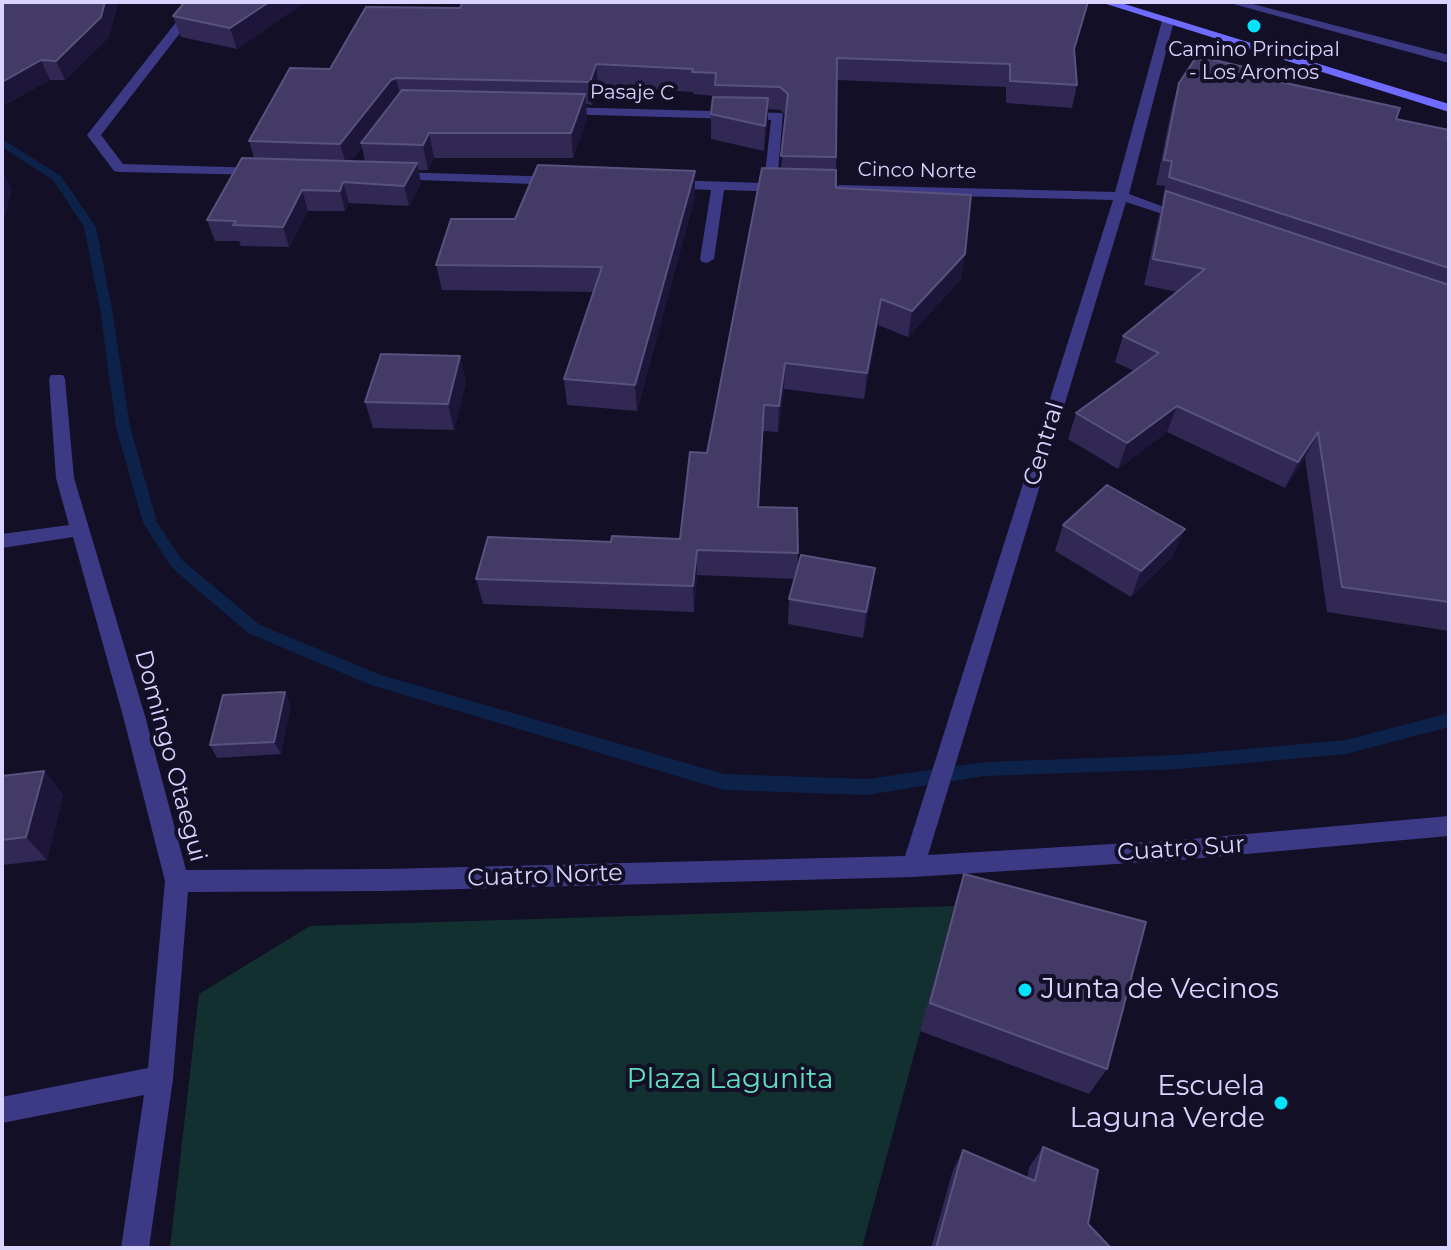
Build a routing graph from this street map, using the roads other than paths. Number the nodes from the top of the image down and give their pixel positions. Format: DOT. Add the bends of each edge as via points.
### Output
graph roads {
  1 [pos="198,2"];
  2 [pos="1106,2"];
  3 [pos="1232,2"];
  4 [pos="1168,21"];
  5 [pos="1449,59"];
  6 [pos="1449,108"];
  7 [pos="543,111"];
  8 [pos="274,173"];
  9 [pos="383,176"];
  10 [pos="575,181"];
  11 [pos="654,184"];
  12 [pos="718,186"];
  13 [pos="770,187"];
  14 [pos="802,188"];
  15 [pos="818,189"];
  16 [pos="1121,196"];
  17 [pos="1196,221"];
  18 [pos="707,259"];
  19 [pos="57,379"];
  20 [pos="78,530"];
  21 [pos="2,541"];
  22 [pos="1449,826"];
  23 [pos="913,866"];
  24 [pos="177,881"];
  25 [pos="160,1079"];
  26 [pos="2,1110"];
  27 [pos="135,1248"];
  1 -- 8 [label="street" via="94,135 119,168"];
  2 -- 4 [label="main road"];
  3 -- 5 [label="street"];
  4 -- 6 [label="main road"];
  4 -- 16 [label="street, Central"];
  7 -- 13 [label="street, Pasaje C" via="778,116"];
  9 -- 10 [label="street"];
  11 -- 12 [label="street"];
  12 -- 13 [label="street"];
  12 -- 18 [label="street"];
  13 -- 14 [label="street"];
  15 -- 16 [label="street, Cinco Norte"];
  16 -- 17 [label="street, Cinco Norte"];
  16 -- 23 [label="street, Central"];
  19 -- 20 [label="street, Domingo Otaegui" via="65,478"];
  20 -- 21 [label="street"];
  20 -- 24 [label="street, Domingo Otaegui"];
  22 -- 23 [label="street, Cuatro Sur"];
  23 -- 24 [label="street, Cuatro Norte"];
  24 -- 25 [label="street, Domingo Otaegui"];
  25 -- 26 [label="street"];
  25 -- 27 [label="street, Domingo Otaegui"];
}
